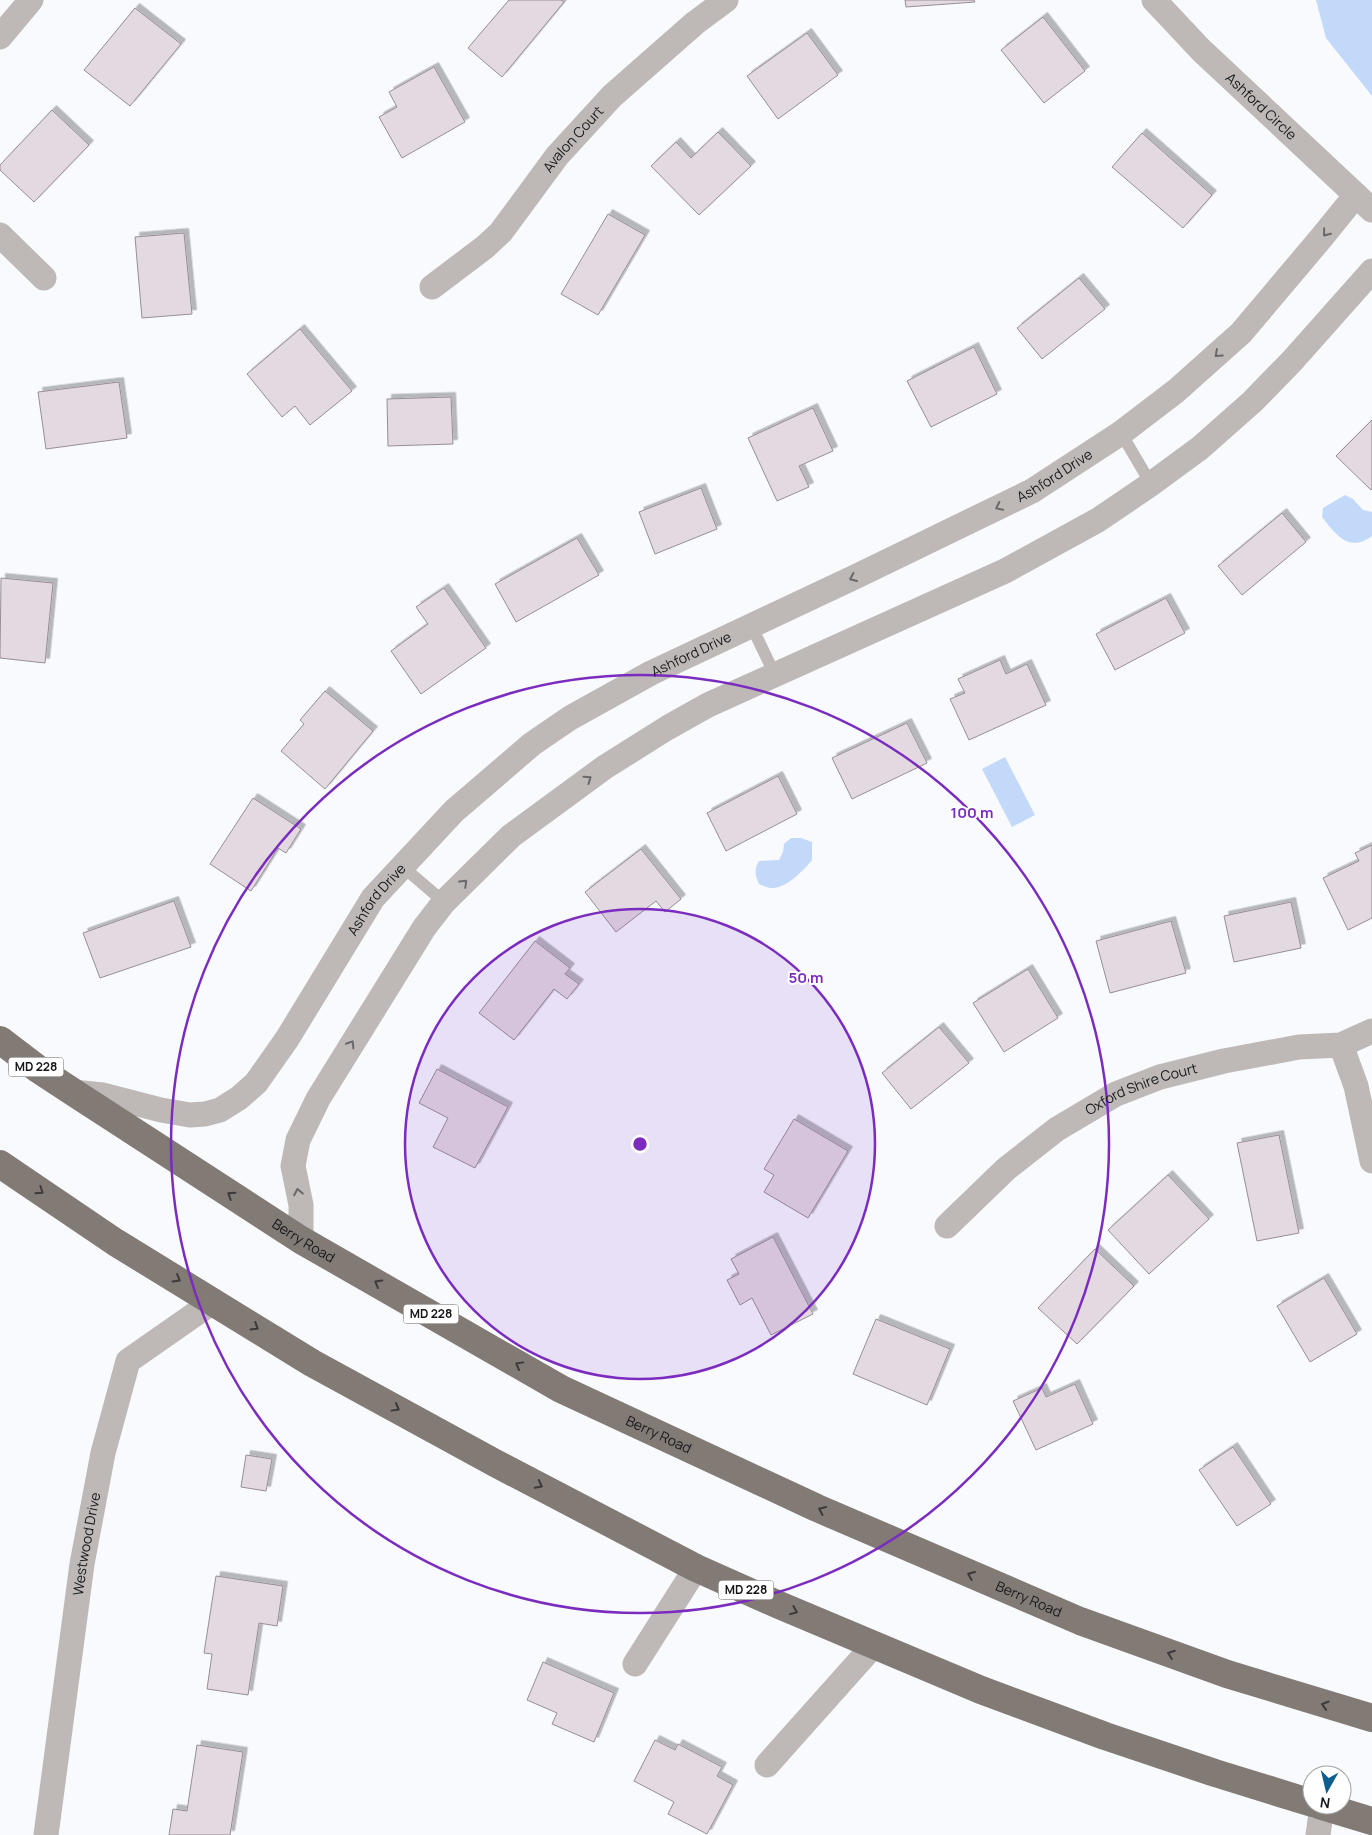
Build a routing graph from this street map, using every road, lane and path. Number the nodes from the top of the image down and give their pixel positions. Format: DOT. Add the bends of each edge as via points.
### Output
graph roads {
  1 [pos="30,0"];
  2 [pos="726,0"];
  3 [pos="1154,0"];
  4 [pos="0,37"];
  5 [pos="1364,202"];
  6 [pos="0,235"];
  7 [pos="1372,272"];
  8 [pos="44,278"];
  9 [pos="432,287"];
  10 [pos="1121,433"];
  11 [pos="1152,484"];
  12 [pos="751,625"];
  13 [pos="775,675"];
  14 [pos="402,866"];
  15 [pos="444,902"];
  16 [pos="1372,1031"];
  17 [pos="0,1040"];
  18 [pos="1341,1046"];
  19 [pos="73,1092"];
  20 [pos="1372,1161"];
  21 [pos="0,1164"];
  22 [pos="947,1226"];
  23 [pos="301,1240"];
  24 [pos="214,1301"];
  25 [pos="696,1568"];
  26 [pos="874,1645"];
  27 [pos="635,1664"];
  28 [pos="1372,1718"];
  29 [pos="767,1765"];
  30 [pos="1302,1800"];
  31 [pos="1318,1815"];
  32 [pos="1352,1815"];
  33 [pos="1372,1821"];
  34 [pos="46,1835"];
  35 [pos="1318,1835"];
  1 -- 4 [label="street"];
  2 -- 9 [label="street, Avalon Court" via="612,96 557,156 500,232"];
  3 -- 5 [label="street, Ashford Circle" via="1201,50"];
  5 -- 10 [label="street, Ashford Drive, one-way" via="1322,237 1241,333 1176,391"];
  6 -- 8 [label="street"];
  7 -- 11 [label="street" via="1252,402 1200,448"];
  10 -- 11 [label="lane"];
  10 -- 12 [label="street, Ashford Drive, one-way" via="1032,491"];
  11 -- 13 [label="street" via="1098,520 1005,571"];
  12 -- 13 [label="lane"];
  12 -- 14 [label="street, Ashford Drive" via="603,698 532,744 454,812"];
  15 -- 13 [label="street, one-way" via="511,836 561,798 667,728 708,705"];
  14 -- 15 [label="lane"];
  14 -- 19 [label="street, Ashford Drive" via="373,898 287,1040 256,1084 239,1098 220,1110 190,1115 103,1095"];
  23 -- 15 [label="street, one-way" via="301,1205 293,1166 298,1140 348,1049 424,928"];
  16 -- 18 [label="street, Oxford Shire Court"];
  17 -- 19 [label="highway, Berry Road / MD 228"];
  18 -- 20 [label="street" via="1356,1086"];
  18 -- 22 [label="street, Oxford Shire Court" via="1299,1047 1224,1061 1160,1077 1116,1094 1050,1135 1006,1169"];
  23 -- 19 [label="highway, Berry Road / MD 228, one-way"];
  21 -- 24 [label="highway, MD 228, one-way" via="115,1242"];
  28 -- 23 [label="highway, Berry Road / MD 228, one-way" via="1227,1674 1080,1621 817,1508 561,1389"];
  24 -- 25 [label="highway, MD 228, one-way" via="312,1363"];
  24 -- 34 [label="street, Westwood Drive" via="128,1361 103,1453 82,1564"];
  25 -- 26 [label="highway, MD 228, one-way"];
  25 -- 27 [label="street"];
  26 -- 29 [label="street"];
  26 -- 30 [label="highway, MD 228" via="981,1690 1105,1736"];
  31 -- 35 [label="street"];
  32 -- 33 [label="highway, MD 228"];
}
